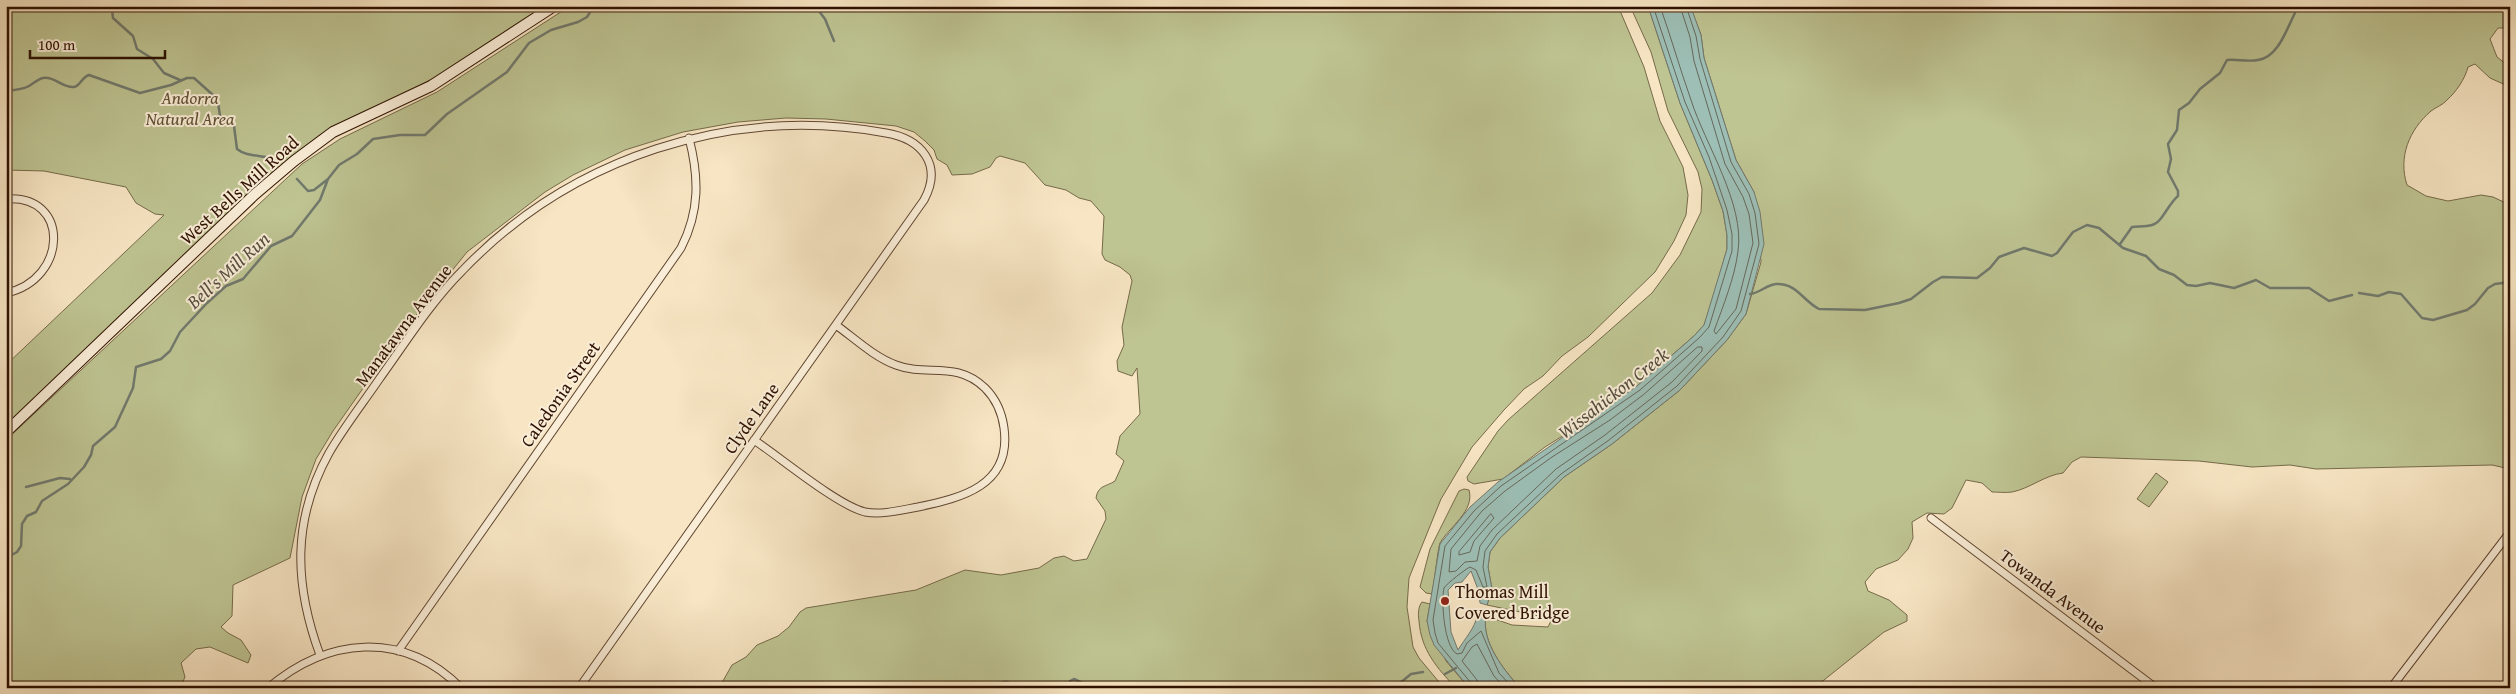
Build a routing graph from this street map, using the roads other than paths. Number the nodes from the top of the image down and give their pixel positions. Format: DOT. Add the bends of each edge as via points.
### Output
graph roads {
  1 [pos="554,6"];
  2 [pos="689,138"];
  3 [pos="928,160"];
  4 [pos="6,199"];
  5 [pos="6,293"];
  6 [pos="836,324"];
  7 [pos="6,432"];
  8 [pos="754,440"];
  9 [pos="1931,518"];
  10 [pos="2510,532"];
  11 [pos="398,651"];
  12 [pos="320,655"];
  13 [pos="268,688"];
  14 [pos="460,688"];
  15 [pos="579,688"];
  16 [pos="2156,688"];
  17 [pos="2391,688"];
  1 -- 7 [label="street, West Bells Mill Road" via="438,82 333,132 294,161 254,194"];
  2 -- 3 [label="street, Manatawna Avenue" via="773,125 850,128 907,138 918,145"];
  2 -- 11 [label="street, Caledonia Street" via="696,165 697,194 692,221 681,248"];
  2 -- 12 [label="street, Manatawna Avenue" via="604,168 565,188 528,213 459,273 404,345 333,446 308,504 302,535 300,577 308,621"];
  3 -- 6 [label="street, Clyde Lane" via="931,180 924,200"];
  4 -- 5 [label="street" via="19,199 38,208 48,219 54,239 50,260 41,273 19,289"];
  6 -- 8 [label="street, Clyde Lane"];
  6 -- 8 [label="street" via="894,364 912,369 946,369 971,377 994,398 1001,414 1003,448 989,478 975,490 953,500 882,513 865,512 850,506"];
  8 -- 15 [label="street, Clyde Lane"];
  9 -- 16 [label="street, Towanda Avenue"];
  10 -- 17 [label="street"];
  11 -- 12 [label="street" via="356,648"];
  11 -- 14 [label="street" via="435,667"];
  12 -- 13 [label="street" via="293,668"];
}
